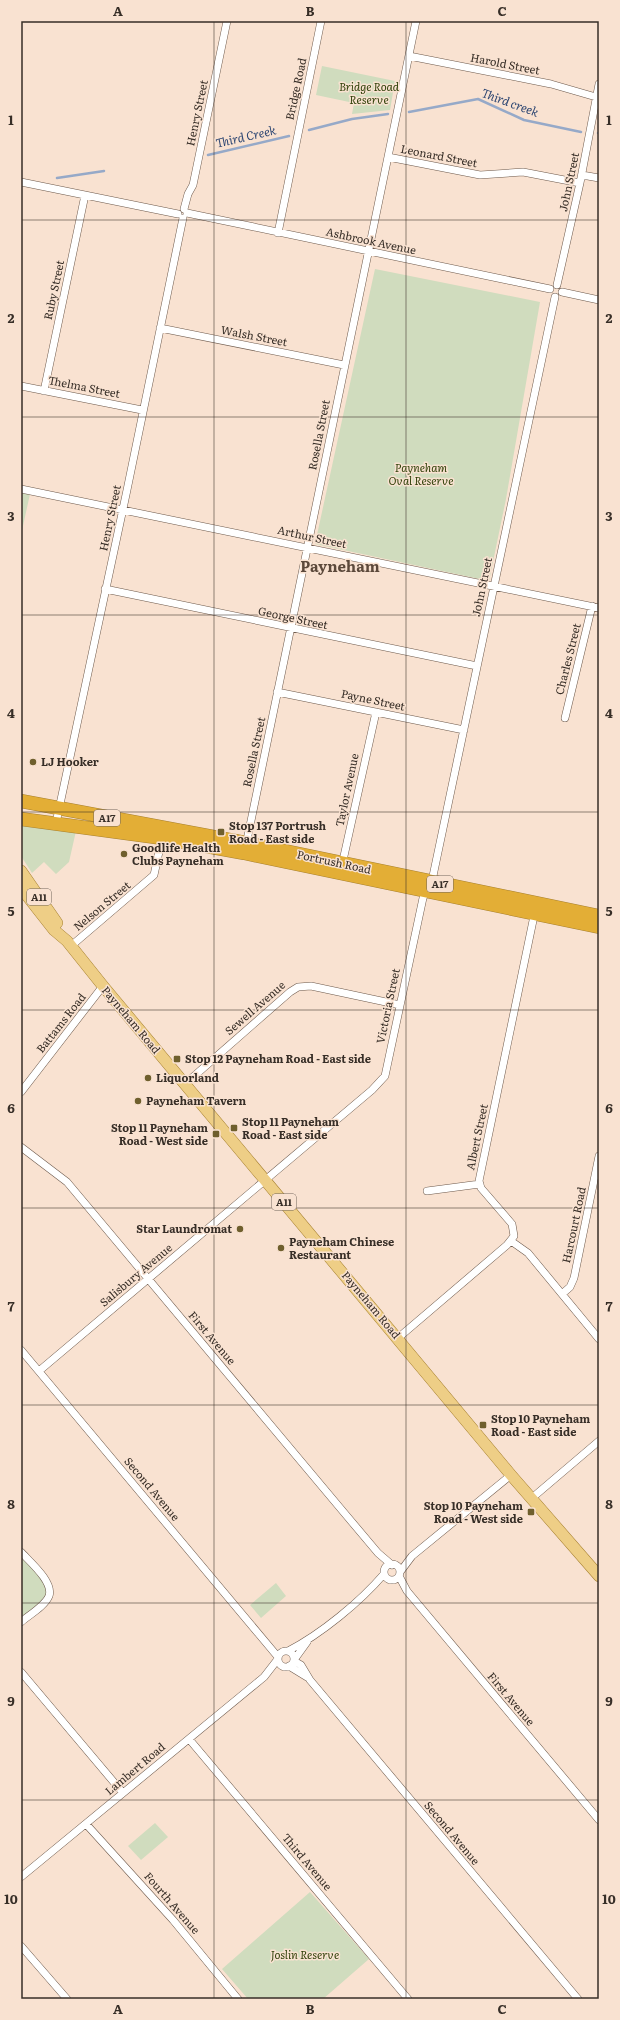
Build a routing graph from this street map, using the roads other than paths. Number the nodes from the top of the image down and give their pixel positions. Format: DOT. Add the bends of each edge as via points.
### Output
graph roads {
  1 [pos="228,21"];
  2 [pos="321,21"];
  3 [pos="416,21"];
  4 [pos="409,56"];
  5 [pos="599,84"];
  6 [pos="596,97"];
  7 [pos="388,157"];
  8 [pos="582,175"];
  9 [pos="599,178"];
  10 [pos="21,182"];
  11 [pos="580,183"];
  12 [pos="85,195"];
  13 [pos="183,213"];
  14 [pos="278,233"];
  15 [pos="368,252"];
  16 [pos="554,287"];
  17 [pos="562,292"];
  18 [pos="555,297"];
  19 [pos="599,300"];
  20 [pos="160,328"];
  21 [pos="344,365"];
  22 [pos="21,386"];
  23 [pos="44,391"];
  24 [pos="142,410"];
  25 [pos="21,489"];
  26 [pos="123,510"];
  27 [pos="308,548"];
  28 [pos="493,586"];
  29 [pos="106,589"];
  30 [pos="595,607"];
  31 [pos="290,629"];
  32 [pos="477,666"];
  33 [pos="277,692"];
  34 [pos="376,712"];
  35 [pos="565,718"];
  36 [pos="464,730"];
  37 [pos="21,801"];
  38 [pos="59,808"];
  39 [pos="21,819"];
  40 [pos="56,823"];
  41 [pos="162,838"];
  42 [pos="245,848"];
  43 [pos="341,869"];
  44 [pos="21,871"];
  45 [pos="428,887"];
  46 [pos="21,888"];
  47 [pos="536,908"];
  48 [pos="599,916"];
  49 [pos="599,927"];
  50 [pos="69,943"];
  51 [pos="103,986"];
  52 [pos="400,1005"];
  53 [pos="184,1084"];
  54 [pos="21,1092"];
  55 [pos="21,1147"];
  56 [pos="599,1156"];
  57 [pos="266,1181"];
  58 [pos="480,1184"];
  59 [pos="427,1191"];
  60 [pos="512,1240"];
  61 [pos="148,1280"];
  62 [pos="562,1294"];
  63 [pos="398,1338"];
  64 [pos="599,1339"];
  65 [pos="21,1350"];
  66 [pos="39,1372"];
  67 [pos="599,1441"];
  68 [pos="511,1475"];
  69 [pos="532,1498"];
  70 [pos="22,1553"];
  71 [pos="378,1553"];
  72 [pos="412,1556"];
  73 [pos="393,1565"];
  74 [pos="384,1571"];
  75 [pos="399,1574"];
  76 [pos="599,1576"];
  77 [pos="390,1580"];
  78 [pos="371,1589"];
  79 [pos="407,1591"];
  80 [pos="21,1622"];
  81 [pos="308,1641"];
  82 [pos="282,1655"];
  83 [pos="290,1664"];
  84 [pos="21,1672"];
  85 [pos="264,1677"];
  86 [pos="189,1739"];
  87 [pos="123,1794"];
  88 [pos="599,1820"];
  89 [pos="86,1824"];
  90 [pos="21,1877"];
  91 [pos="21,1946"];
  92 [pos="67,1999"];
  93 [pos="238,1999"];
  94 [pos="408,1999"];
  95 [pos="578,1999"];
  1 -- 13 [label="street, Henry Street" via="193,185"];
  2 -- 14 [label="street, Bridge Road"];
  3 -- 4 [label="street, Rosella Street"];
  4 -- 6 [label="street, Harold Street" via="551,84"];
  4 -- 7 [label="street, Rosella Street"];
  5 -- 6 [label="street, John Street"];
  6 -- 8 [label="street, John Street"];
  7 -- 11 [label="street, Leonard Street" via="480,175 523,172"];
  7 -- 15 [label="street, Rosella Street"];
  8 -- 9 [label="street"];
  8 -- 11 [label="street, John Street"];
  10 -- 12 [label="street, Ashbrook Avenue"];
  11 -- 16 [label="street, John Street"];
  12 -- 13 [label="street, Ashbrook Avenue"];
  12 -- 23 [label="street, Ruby Street"];
  13 -- 14 [label="street, Ashbrook Avenue"];
  13 -- 20 [label="street, Henry Street"];
  14 -- 15 [label="street, Ashbrook Avenue"];
  15 -- 16 [label="street, Ashbrook Avenue"];
  15 -- 21 [label="street, Rosella Street"];
  16 -- 17 [label="street" via="561,288"];
  16 -- 18 [label="street" via="551,293"];
  17 -- 18 [label="street"];
  17 -- 19 [label="street"];
  18 -- 28 [label="street, John Street"];
  20 -- 21 [label="street, Walsh Street"];
  20 -- 24 [label="street, Henry Street"];
  21 -- 27 [label="street, Rosella Street"];
  22 -- 23 [label="street, Thelma Street"];
  23 -- 24 [label="street, Thelma Street"];
  24 -- 26 [label="street, Henry Street"];
  25 -- 26 [label="street, Arthur Street"];
  26 -- 27 [label="street, Arthur Street"];
  26 -- 29 [label="street, Henry Street"];
  27 -- 28 [label="street, Arthur Street"];
  27 -- 31 [label="street, Rosella Street"];
  28 -- 30 [label="street, Arthur Street"];
  28 -- 32 [label="street, John Street"];
  29 -- 31 [label="street, George Street"];
  29 -- 38 [label="street, Henry Street"];
  30 -- 35 [label="street, Charles Street"];
  31 -- 32 [label="street, George Street"];
  31 -- 33 [label="street, Rosella Street"];
  32 -- 36 [label="street, John Street"];
  33 -- 34 [label="street, Payne Street"];
  33 -- 42 [label="street, Rosella Street"];
  34 -- 36 [label="street, Payne Street"];
  34 -- 43 [label="street, Taylor Avenue"];
  36 -- 45 [label="street, John Street"];
  37 -- 38 [label="highway, Portrush Road / A17"];
  38 -- 40 [label="street, Henry Street"];
  38 -- 42 [label="highway, Portrush Road / A17"];
  39 -- 40 [label="highway, Portrush Road / A17"];
  40 -- 41 [label="highway, Portrush Road / A17"];
  41 -- 42 [label="highway, Portrush Road / A17"];
  41 -- 50 [label="street, Nelson Street" via="154,875"];
  42 -- 43 [label="highway, Portrush Road / A17"];
  43 -- 45 [label="highway, Portrush Road / A17"];
  44 -- 50 [label="main road, Payneham Road / A11"];
  45 -- 47 [label="highway, Portrush Road / A17"];
  45 -- 52 [label="street, Victoria Street"];
  46 -- 50 [label="main road, Payneham Road / A11" via="54,930"];
  47 -- 48 [label="highway, Portrush Road / A17"];
  47 -- 49 [label="highway, Portrush Road / A17"];
  47 -- 58 [label="street, Albert Street"];
  50 -- 51 [label="main road, Payneham Road / A11"];
  51 -- 53 [label="main road, Payneham Road / A11"];
  51 -- 54 [label="street, Battams Road"];
  52 -- 53 [label="street, Sewell Avenue" via="311,986 298,987"];
  52 -- 57 [label="street, Victoria Street" via="383,1079"];
  53 -- 57 [label="main road, Payneham Road / A11"];
  55 -- 61 [label="street, First Avenue" via="62,1178"];
  56 -- 62 [label="street, Harcourt Road" via="574,1278 570,1287"];
  57 -- 61 [label="street, Salisbury Avenue"];
  57 -- 63 [label="main road, Payneham Road / A11"];
  58 -- 59 [label="street"];
  58 -- 60 [label="street, Albert Street" via="512,1224"];
  60 -- 62 [label="street" via="528,1253"];
  60 -- 63 [label="street"];
  61 -- 66 [label="street, Salisbury Avenue"];
  61 -- 71 [label="street, First Avenue"];
  62 -- 64 [label="street"];
  63 -- 68 [label="main road, Payneham Road / A11"];
  65 -- 66 [label="street, Second Avenue"];
  66 -- 82 [label="street, Second Avenue" via="267,1642"];
  67 -- 69 [label="street"];
  68 -- 69 [label="main road, Payneham Road / A11"];
  68 -- 72 [label="street"];
  69 -- 76 [label="main road, Payneham Road / A11"];
  70 -- 80 [label="street" via="43,1577 49,1591 46,1599"];
  71 -- 73 [label="street, First Avenue"];
  71 -- 74 [label="street, First Avenue"];
  72 -- 73 [label="street"];
  72 -- 75 [label="street"];
  73 -- 74 [label="street, Lambert Road"];
  73 -- 75 [label="street, First Avenue"];
  74 -- 77 [label="street, First Avenue"];
  74 -- 78 [label="street, Lambert Road"];
  75 -- 77 [label="street, Lambert Road" via="396,1579"];
  75 -- 79 [label="street, First Avenue"];
  77 -- 78 [label="street, Lambert Road"];
  77 -- 79 [label="street, First Avenue"];
  78 -- 81 [label="street, Lambert Road"];
  79 -- 88 [label="street, First Avenue"];
  81 -- 82 [label="street, Lambert Road"];
  81 -- 83 [label="street, Lambert Road"];
  82 -- 83 [label="street" via="279,1663"];
  82 -- 83 [label="street" via="293,1655"];
  82 -- 85 [label="street, Lambert Road"];
  83 -- 85 [label="street, Lambert Road"];
  83 -- 95 [label="street, Second Avenue" via="310,1680"];
  84 -- 87 [label="street"];
  85 -- 86 [label="street, Lambert Road"];
  86 -- 87 [label="street, Lambert Road"];
  86 -- 94 [label="street, Third Avenue"];
  87 -- 89 [label="street, Lambert Road"];
  89 -- 90 [label="street, Lambert Road"];
  89 -- 93 [label="street, Fourth Avenue" via="173,1920"];
  91 -- 92 [label="street"];
}
